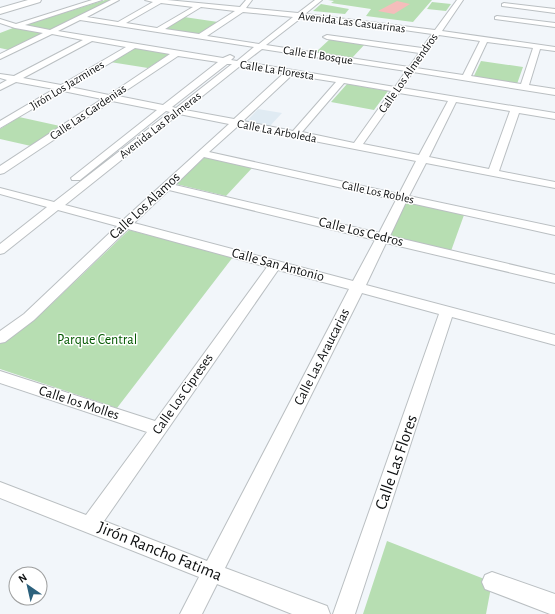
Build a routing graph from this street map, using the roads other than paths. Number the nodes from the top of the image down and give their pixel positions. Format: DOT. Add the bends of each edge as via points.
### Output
graph roads {
  1 [pos="23,0"];
  2 [pos="37,0"];
  3 [pos="99,0"];
  4 [pos="116,0"];
  5 [pos="148,0"];
  6 [pos="319,0"];
  7 [pos="460,0"];
  8 [pos="160,1"];
  9 [pos="207,1"];
  10 [pos="505,2"];
  11 [pos="200,5"];
  12 [pos="245,5"];
  13 [pos="0,7"];
  14 [pos="553,9"];
  15 [pos="0,11"];
  16 [pos="295,12"];
  17 [pos="80,18"];
  18 [pos="345,20"];
  19 [pos="0,21"];
  20 [pos="119,24"];
  21 [pos="555,25"];
  22 [pos="15,26"];
  23 [pos="490,29"];
  24 [pos="159,30"];
  25 [pos="438,30"];
  26 [pos="0,31"];
  27 [pos="51,32"];
  28 [pos="200,37"];
  29 [pos="90,39"];
  30 [pos="247,44"];
  31 [pos="555,44"];
  32 [pos="318,45"];
  33 [pos="133,46"];
  34 [pos="260,46"];
  35 [pos="537,46"];
  36 [pos="555,49"];
  37 [pos="0,50"];
  38 [pos="424,51"];
  39 [pos="10,52"];
  40 [pos="177,53"];
  41 [pos="0,57"];
  42 [pos="225,61"];
  43 [pos="238,63"];
  44 [pos="411,70"];
  45 [pos="290,72"];
  46 [pos="0,76"];
  47 [pos="466,78"];
  48 [pos="15,79"];
  49 [pos="342,81"];
  50 [pos="0,87"];
  51 [pos="524,87"];
  52 [pos="62,88"];
  53 [pos="397,90"];
  54 [pos="555,92"];
  55 [pos="109,98"];
  56 [pos="453,99"];
  57 [pos="163,108"];
  58 [pos="515,110"];
  59 [pos="178,111"];
  60 [pos="555,116"];
  61 [pos="235,122"];
  62 [pos="0,125"];
  63 [pos="295,134"];
  64 [pos="357,146"];
  65 [pos="202,154"];
  66 [pos="422,159"];
  67 [pos="0,171"];
  68 [pos="493,173"];
  69 [pos="68,184"];
  70 [pos="555,185"];
  71 [pos="166,186"];
  72 [pos="0,191"];
  73 [pos="403,198"];
  74 [pos="52,201"];
  75 [pos="124,224"];
  76 [pos="555,231"];
  77 [pos="0,238"];
  78 [pos="383,238"];
  79 [pos="0,250"];
  80 [pos="274,265"];
  81 [pos="555,279"];
  82 [pos="358,287"];
  83 [pos="447,311"];
  84 [pos="0,338"];
  85 [pos="555,340"];
  86 [pos="0,377"];
  87 [pos="158,429"];
  88 [pos="0,490"];
  89 [pos="91,524"];
  90 [pos="213,572"];
  91 [pos="492,582"];
  92 [pos="555,605"];
  93 [pos="191,614"];
  94 [pos="319,614"];
  95 [pos="344,614"];
  1 -- 13 [label="main road"];
  2 -- 15 [label="main road"];
  3 -- 22 [label="street"];
  4 -- 17 [label="street"];
  5 -- 8 [label="street, Avenida Las Casuarinas"];
  6 -- 16 [label="street, Avenida Las Palmeras"];
  7 -- 25 [label="street, Calle Los Almendros"];
  8 -- 11 [label="street, Avenida Las Casuarinas"];
  8 -- 20 [label="street"];
  9 -- 12 [label="street"];
  10 -- 14 [label="street"];
  10 -- 23 [label="street"];
  11 -- 12 [label="street, Avenida Las Casuarinas"];
  11 -- 24 [label="street"];
  12 -- 16 [label="street, Avenida Las Casuarinas"];
  12 -- 28 [label="street"];
  16 -- 18 [label="street, Avenida Las Casuarinas"];
  16 -- 25 [label="street, Avenida Las Casuarinas"];
  16 -- 30 [label="street, Avenida Las Palmeras"];
  16 -- 34 [label="street, Avenida Las Palmeras"];
  17 -- 20 [label="street, Calle El Bosque"];
  17 -- 27 [label="street"];
  18 -- 25 [label="street, Avenida Las Casuarinas"];
  18 -- 32 [label="street"];
  19 -- 22 [label="street, Calle La Floresta"];
  20 -- 24 [label="street, Calle El Bosque"];
  21 -- 23 [label="street"];
  22 -- 26 [label="street"];
  22 -- 27 [label="street, Calle La Floresta"];
  23 -- 25 [label="street, Avenida Las Casuarinas"];
  23 -- 31 [label="street, Avenida Las Casuarinas"];
  23 -- 35 [label="street, Avenida Las Casuarinas"];
  23 -- 47 [label="street"];
  24 -- 28 [label="street, Calle El Bosque"];
  25 -- 38 [label="street, Calle Los Almendros"];
  27 -- 29 [label="street, Calle La Floresta"];
  27 -- 39 [label="street"];
  28 -- 30 [label="street, Calle El Bosque"];
  29 -- 33 [label="street, Calle La Floresta"];
  29 -- 48 [label="street"];
  30 -- 34 [label="street, Calle El Bosque"];
  30 -- 42 [label="street, Avenida Las Palmeras"];
  32 -- 34 [label="street, Calle El Bosque"];
  32 -- 38 [label="street"];
  32 -- 44 [label="street, Calle El Bosque"];
  33 -- 40 [label="street, Calle La Floresta"];
  33 -- 52 [label="street, Jirón Los Jazmines"];
  34 -- 43 [label="street, Avenida Las Palmeras"];
  35 -- 36 [label="street, Avenida Las Casuarinas"];
  35 -- 51 [label="street"];
  37 -- 39 [label="street"];
  38 -- 44 [label="street, Calle Los Almendros"];
  39 -- 41 [label="street"];
  40 -- 42 [label="street, Calle La Floresta"];
  40 -- 55 [label="street, Calle Las Gardenias"];
  42 -- 43 [label="street, Calle La Floresta"];
  42 -- 57 [label="street, Avenida Las Palmeras"];
  43 -- 45 [label="street, Calle La Floresta"];
  43 -- 59 [label="street, Avenida Las Palmeras"];
  44 -- 47 [label="street, Calle El Bosque"];
  44 -- 53 [label="street, Calle Los Almendros"];
  45 -- 49 [label="street, Calle La Floresta"];
  45 -- 61 [label="street, Calle Los Alamos"];
  46 -- 48 [label="street, Calle La Arboleda"];
  47 -- 51 [label="street, Calle El Bosque"];
  48 -- 50 [label="street"];
  48 -- 52 [label="street, Calle La Arboleda"];
  49 -- 53 [label="street, Calle La Floresta"];
  49 -- 63 [label="street"];
  51 -- 54 [label="street, Calle El Bosque"];
  52 -- 55 [label="street, Calle La Arboleda"];
  52 -- 62 [label="street, Jirón Los Jazmines"];
  53 -- 56 [label="street, Calle La Floresta"];
  53 -- 64 [label="street, Calle Los Almendros"];
  55 -- 57 [label="street, Calle La Arboleda"];
  55 -- 67 [label="street, Calle Las Gardenias"];
  56 -- 58 [label="street, Calle La Floresta"];
  56 -- 66 [label="street, Calle Las Araucarias"];
  57 -- 59 [label="street, Calle La Arboleda"];
  57 -- 69 [label="street, Avenida Las Palmeras"];
  58 -- 60 [label="street, Calle La Floresta"];
  58 -- 68 [label="street"];
  59 -- 61 [label="street, Calle La Arboleda"];
  59 -- 74 [label="street, Avenida Las Palmeras"];
  61 -- 63 [label="street, Calle La Arboleda"];
  61 -- 65 [label="street, Calle Los Alamos"];
  63 -- 64 [label="street, Calle La Arboleda"];
  64 -- 66 [label="street, Calle La Arboleda"];
  65 -- 71 [label="street, Calle Los Alamos"];
  65 -- 73 [label="street, Calle Los Robles"];
  66 -- 68 [label="street, Calle La Arboleda"];
  66 -- 73 [label="street, Calle Las Araucarias"];
  68 -- 70 [label="street, Calle La Arboleda"];
  71 -- 75 [label="street, Calle Los Alamos"];
  71 -- 78 [label="street, Calle Los Cedros"];
  72 -- 74 [label="street, Calle San Antonio"];
  73 -- 76 [label="street, Calle Los Robles"];
  73 -- 78 [label="street, Calle Las Araucarias"];
  74 -- 75 [label="street, Calle San Antonio"];
  74 -- 77 [label="street, Avenida Las Palmeras"];
  74 -- 79 [label="street, Avenida Las Palmeras"];
  75 -- 80 [label="street, Calle San Antonio"];
  75 -- 84 [label="street, Calle Los Alamos" via="29,318"];
  78 -- 81 [label="street, Calle Los Cedros"];
  78 -- 82 [label="street, Calle Las Araucarias"];
  80 -- 82 [label="street, Calle San Antonio"];
  80 -- 87 [label="street, Calle Los Cipreses"];
  82 -- 83 [label="street, Calle San Antonio"];
  82 -- 90 [label="street, Calle Las Araucarias"];
  83 -- 85 [label="street, Calle San Antonio"];
  83 -- 95 [label="street, Calle Las Flores"];
  86 -- 87 [label="street, Calle los Molles"];
  87 -- 89 [label="street, Calle Los Cipreses"];
  88 -- 89 [label="street, Jirón Rancho Fatima"];
  89 -- 90 [label="street, Jirón Rancho Fatima"];
  90 -- 93 [label="street, Calle Las Araucarias"];
  90 -- 94 [label="street, Jirón Rancho Fatima"];
  91 -- 92 [label="street"];
}
